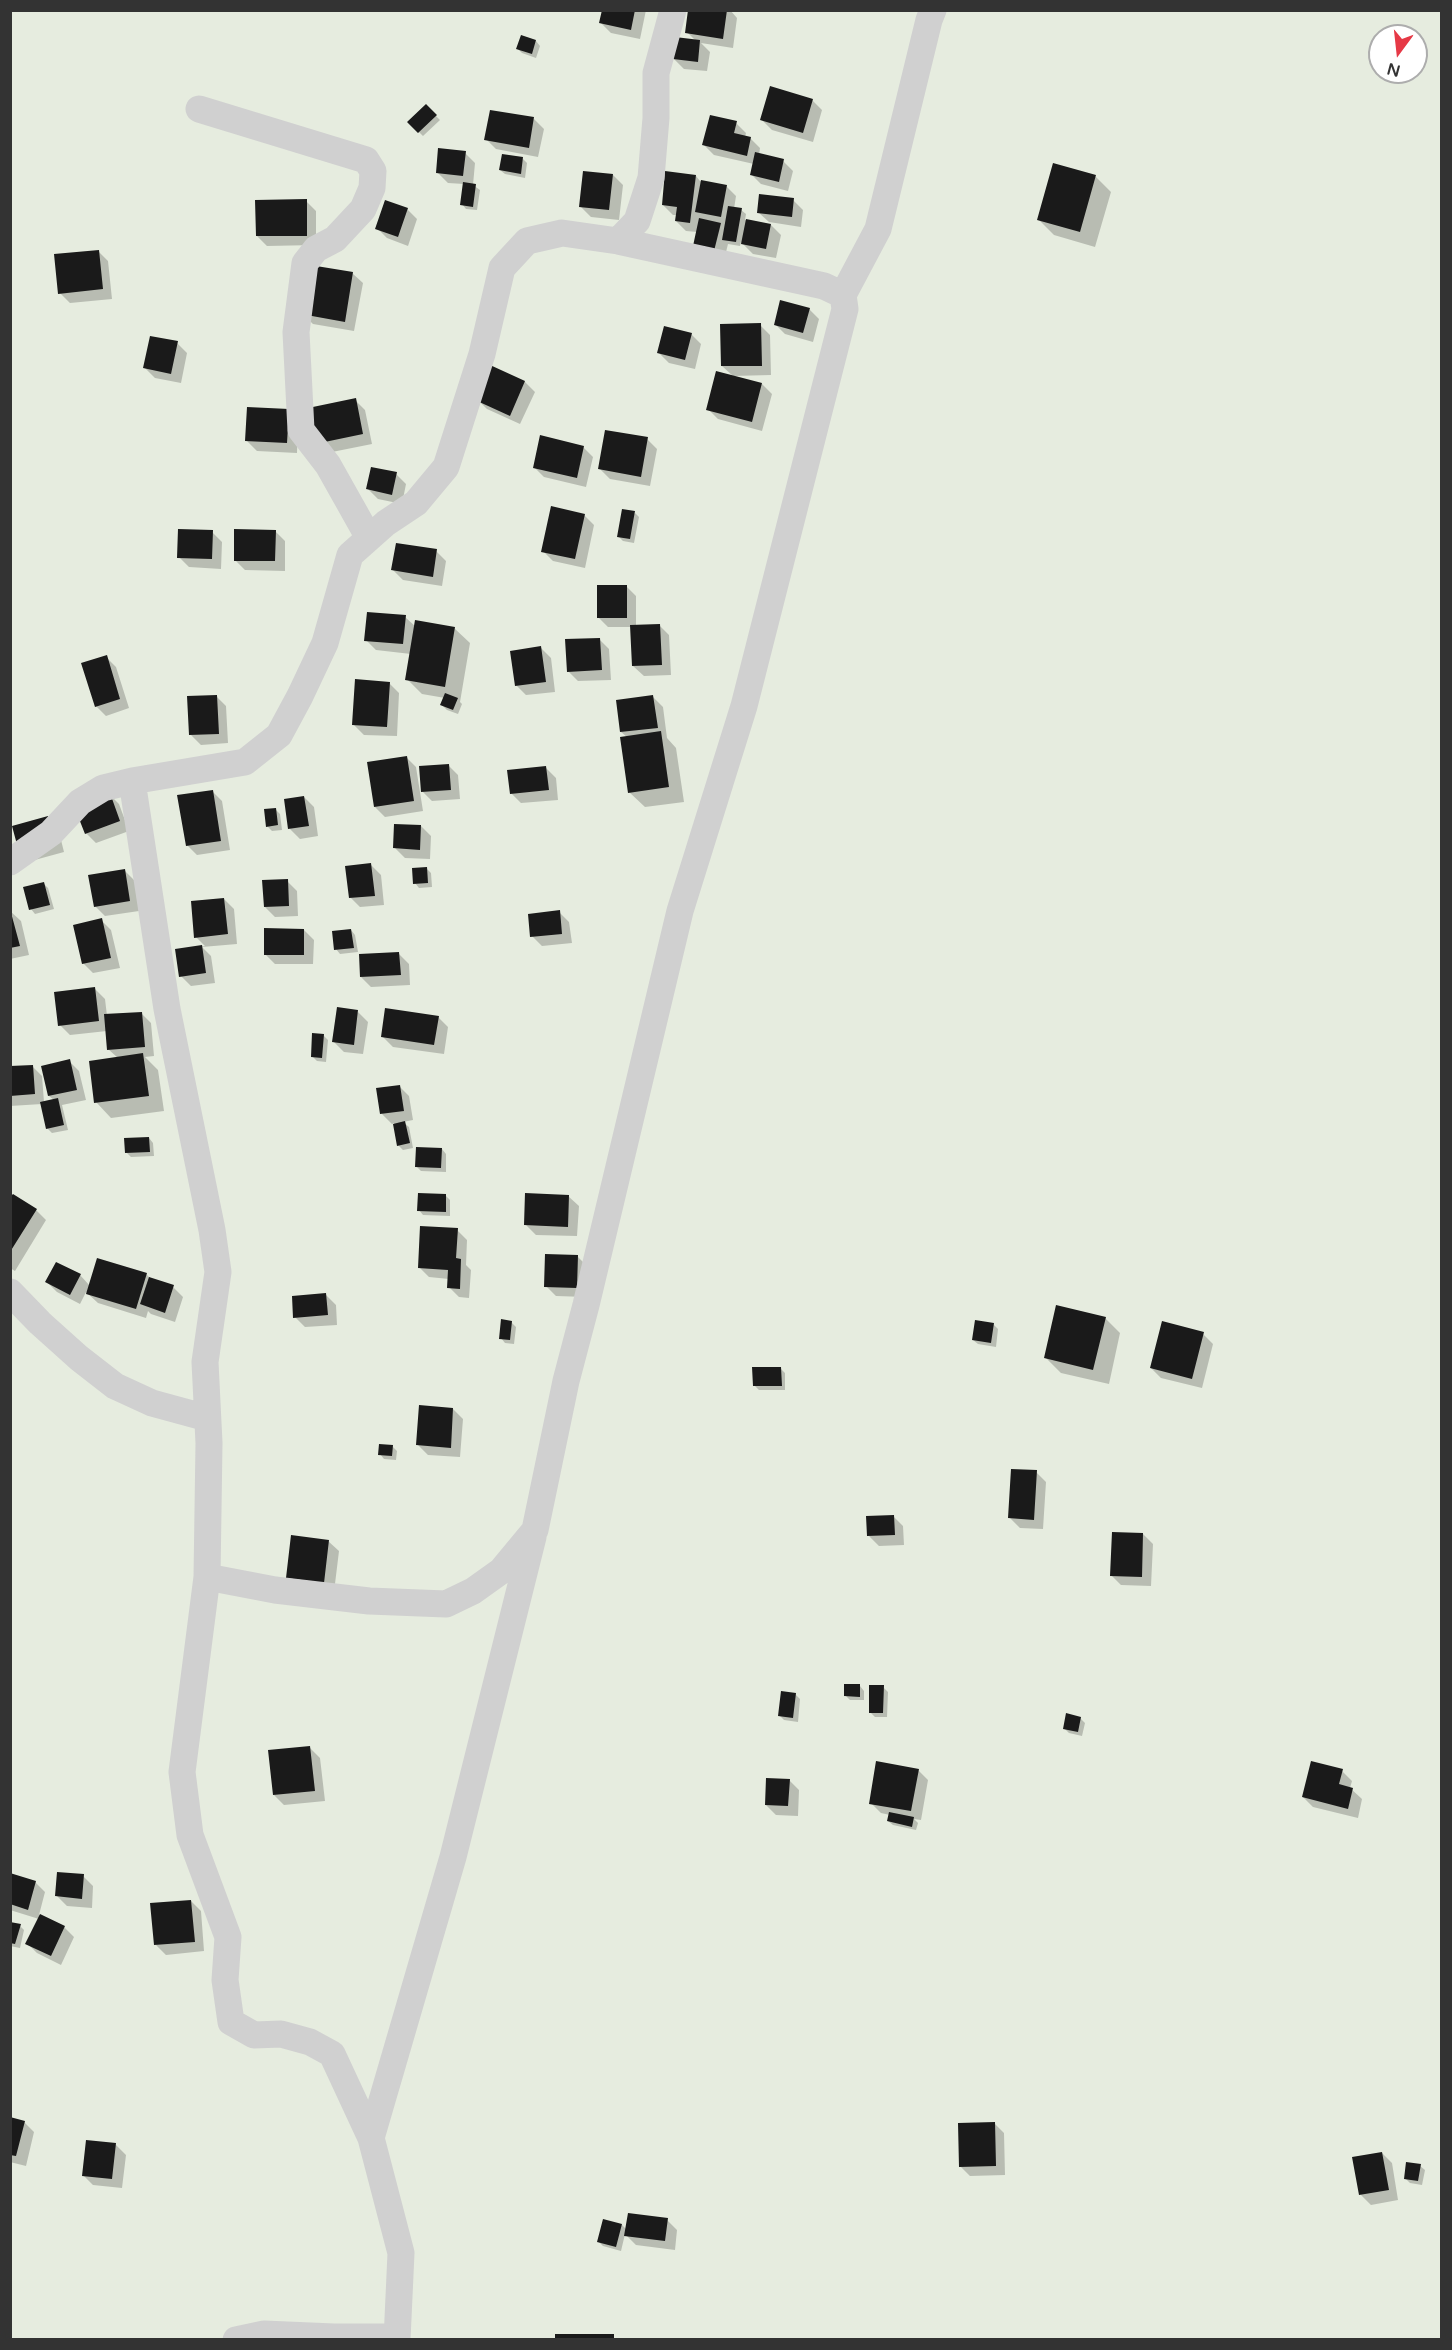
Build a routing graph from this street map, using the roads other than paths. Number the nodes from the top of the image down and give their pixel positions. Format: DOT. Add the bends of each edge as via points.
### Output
graph roads {
  1 [pos="673,10"];
  2 [pos="933,10"];
  3 [pos="199,109"];
  4 [pos="618,241"];
  5 [pos="843,295"];
  6 [pos="369,538"];
  7 [pos="132,781"];
  8 [pos="10,862"];
  9 [pos="10,1292"];
  10 [pos="207,1418"];
  11 [pos="535,1530"];
  12 [pos="207,1577"];
  13 [pos="371,2138"];
  14 [pos="397,2338"];
  15 [pos="236,2340"];
  1 -- 4 [label="street" via="656,73 651,178 637,221"];
  2 -- 5 [label="street" via="878,229"];
  3 -- 6 [label="street" via="366,160 373,171 372,188 363,209 335,239 316,249 305,262 296,332 302,430 328,465"];
  4 -- 5 [label="street" via="824,286"];
  4 -- 6 [label="street" via="562,233 527,241 502,268 482,354 446,467 416,503"];
  5 -- 11 [label="street" via="845,309 744,706 680,911 566,1381"];
  6 -- 7 [label="street" via="350,555 325,643 279,735 245,762"];
  7 -- 8 [label="street" via="103,788 80,802 51,833"];
  7 -- 10 [label="street" via="167,1009 218,1272 205,1362"];
  9 -- 10 [label="street" via="71,1351 115,1386 152,1403"];
  10 -- 12 [label="street"];
  11 -- 12 [label="street" via="501,1571 446,1604 286,1592"];
  11 -- 13 [label="street" via="453,1857"];
  12 -- 13 [label="street" via="182,1772 190,1835 228,1937 225,1980 231,2022 254,2035 281,2034 310,2042 332,2054"];
  13 -- 14 [label="street" via="401,2253"];
  14 -- 15 [label="street" via="264,2334"];
}
